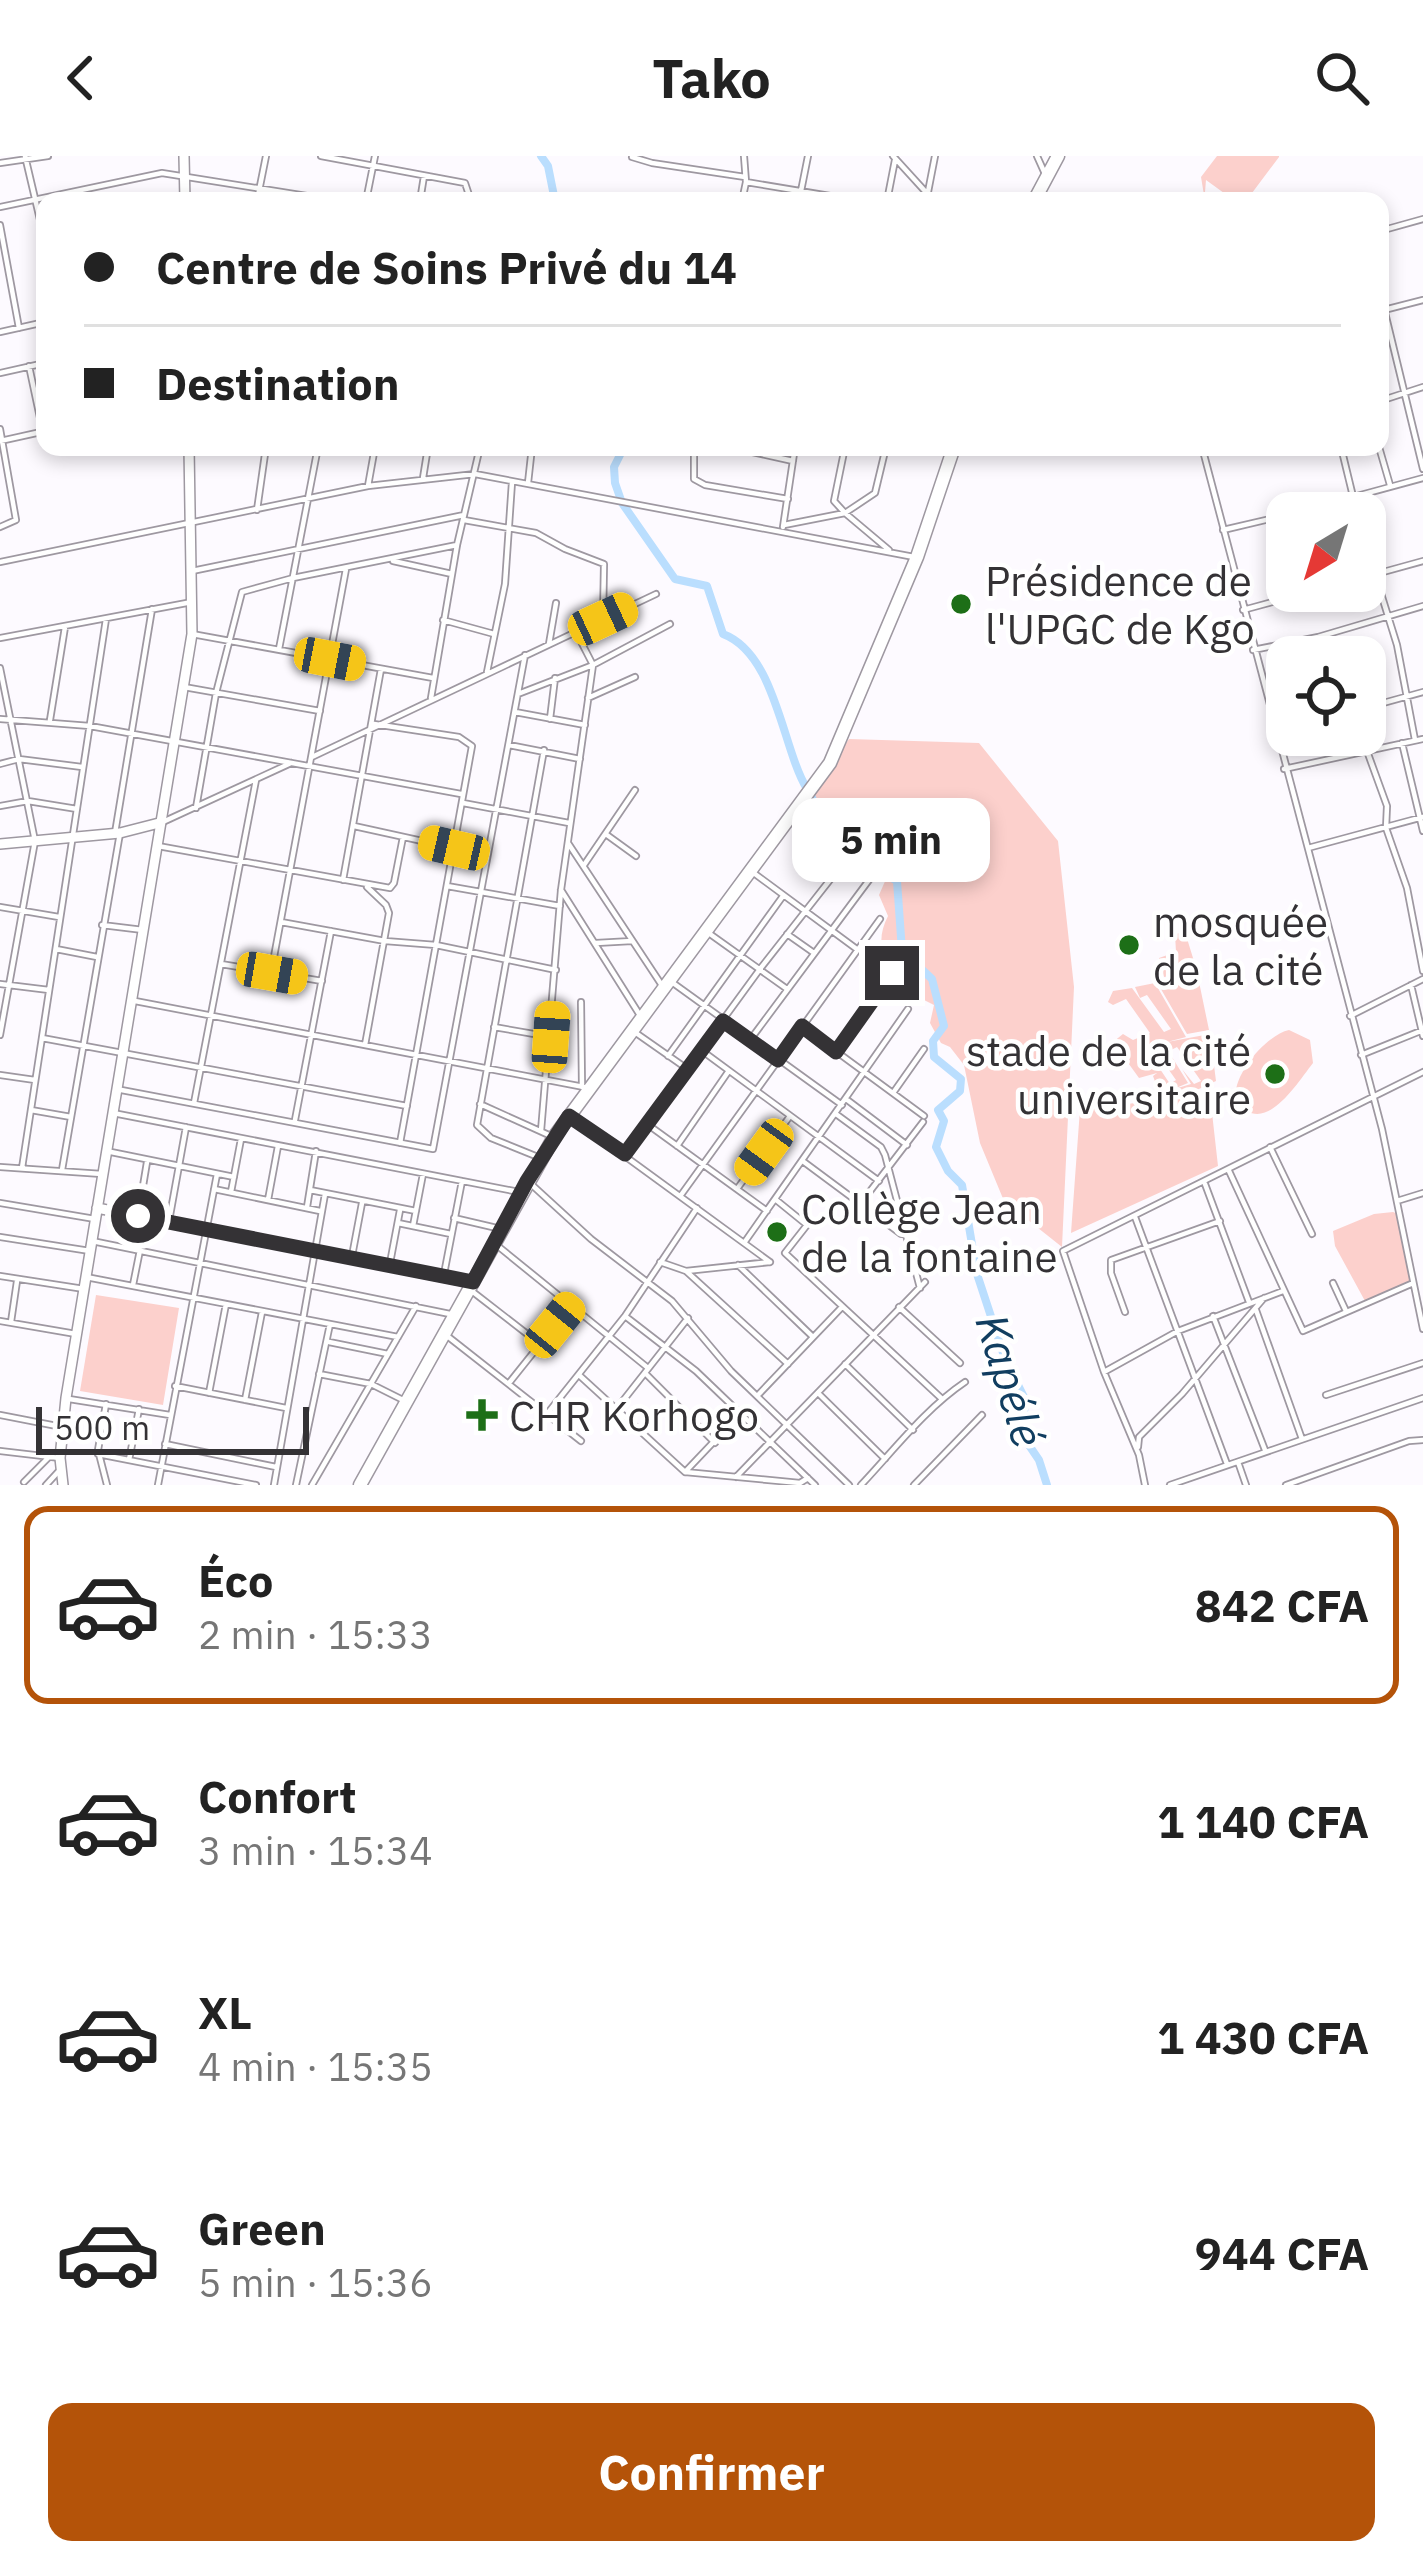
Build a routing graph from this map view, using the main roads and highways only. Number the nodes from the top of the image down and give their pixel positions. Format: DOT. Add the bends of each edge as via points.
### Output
graph roads {
  1 [pos="184,156"];
  2 [pos="1058,156"];
  3 [pos="185,192"];
  4 [pos="1038,192"];
  5 [pos="189,456"];
  6 [pos="949,456"];
  7 [pos="160,823"];
  8 [pos="0,844"];
  9 [pos="96,1214"];
  10 [pos="472,1286"];
  11 [pos="366,1482"];
  12 [pos="62,1485"];
  1 -- 3 [label="main road"];
  2 -- 4 [label="main road"];
  5 -- 7 [label="main road" via="192,634"];
  6 -- 10 [label="main road" via="917,558 830,763 569,1116 547,1134"];
  7 -- 8 [label="main road"];
  7 -- 9 [label="main road"];
  9 -- 10 [label="main road" via="206,1228"];
  9 -- 12 [label="main road" via="56,1461"];
  10 -- 11 [label="main road"];
}
